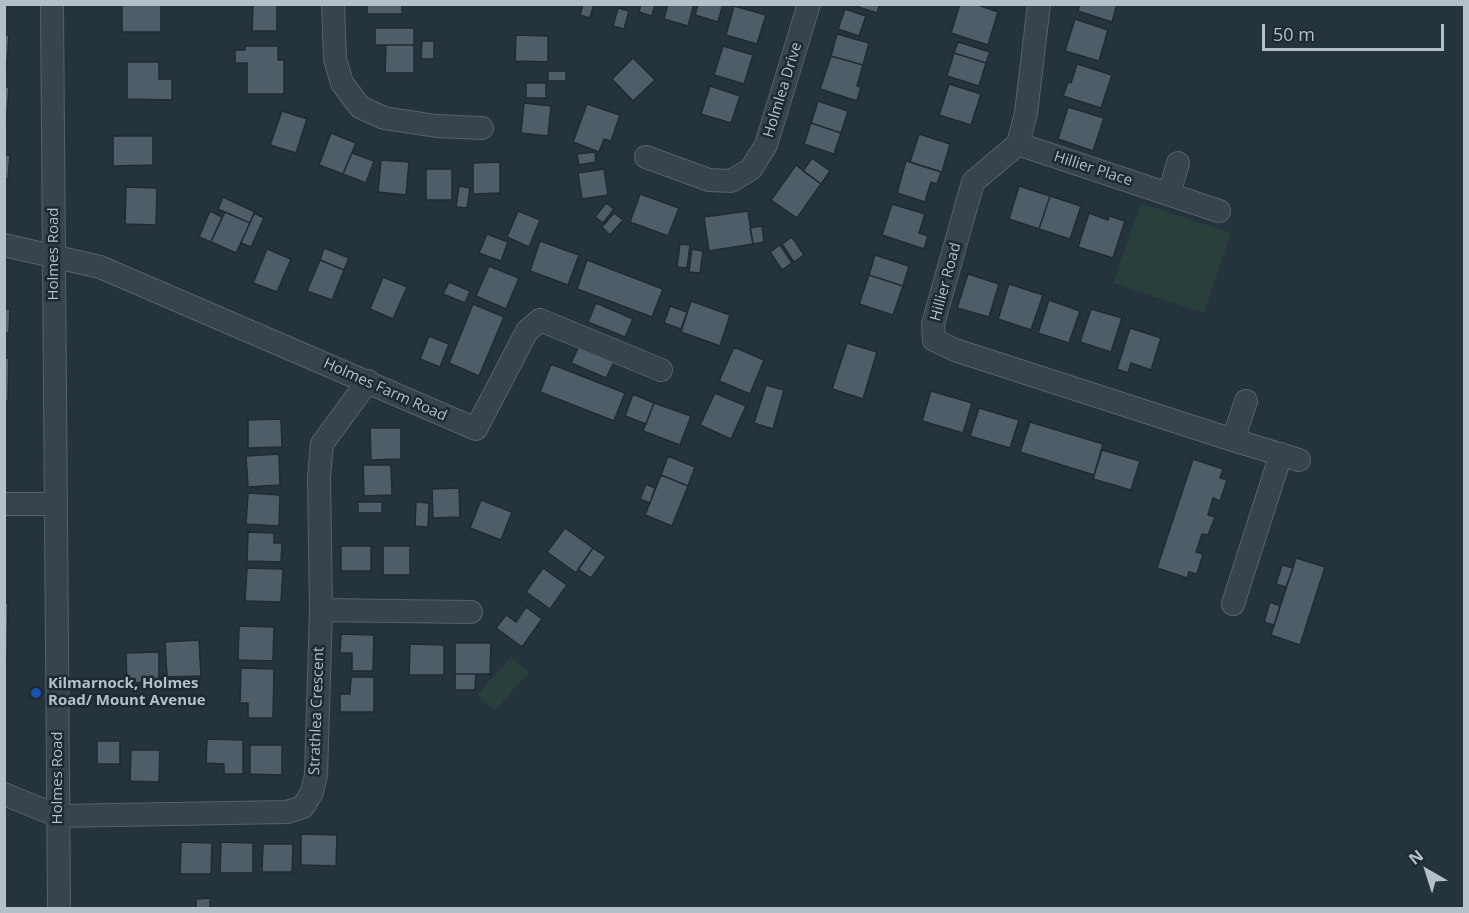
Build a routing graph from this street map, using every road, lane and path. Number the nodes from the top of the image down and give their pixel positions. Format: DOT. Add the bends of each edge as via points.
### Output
graph roads {
  1 [pos="52,4"];
  2 [pos="333,4"];
  3 [pos="809,4"];
  4 [pos="1039,4"];
  5 [pos="482,128"];
  6 [pos="1018,144"];
  7 [pos="646,157"];
  8 [pos="1178,163"];
  9 [pos="1169,194"];
  10 [pos="1219,211"];
  11 [pos="4,245"];
  12 [pos="54,258"];
  13 [pos="661,370"];
  14 [pos="368,381"];
  15 [pos="1246,401"];
  16 [pos="1233,440"];
  17 [pos="4,504"];
  18 [pos="55,504"];
  19 [pos="1233,604"];
  20 [pos="321,610"];
  21 [pos="471,612"];
  22 [pos="4,794"];
  23 [pos="58,816"];
  24 [pos="58,909"];
  1 -- 12 [label="street, Holmes Road"];
  2 -- 5 [label="street" via="335,59 342,83 360,107 384,118"];
  3 -- 7 [label="street, Holmlea Drive" via="766,145 751,168 731,181 709,180"];
  4 -- 6 [label="street" via="1026,113"];
  6 -- 9 [label="street, Hillier Place"];
  6 -- 16 [label="street, Hillier Road" via="974,182 933,324 934,340 955,351"];
  8 -- 9 [label="street"];
  9 -- 10 [label="street, Hillier Place"];
  11 -- 12 [label="street, Holmes Farm Road"];
  12 -- 14 [label="street, Holmes Farm Road" via="100,267"];
  12 -- 18 [label="street, Holmes Road"];
  13 -- 14 [label="street, Holmes Farm Road" via="540,320 527,331 476,429"];
  14 -- 20 [label="street, Strathlea Crescent" via="322,444"];
  15 -- 16 [label="street"];
  16 -- 19 [label="street, Hillier Road" via="1290,457"];
  17 -- 18 [label="street"];
  18 -- 23 [label="street, Holmes Road"];
  20 -- 21 [label="street"];
  20 -- 23 [label="street, Strathlea Crescent" via="316,775 303,807 287,812"];
  22 -- 23 [label="street"];
  23 -- 24 [label="street, Holmes Road"];
}
